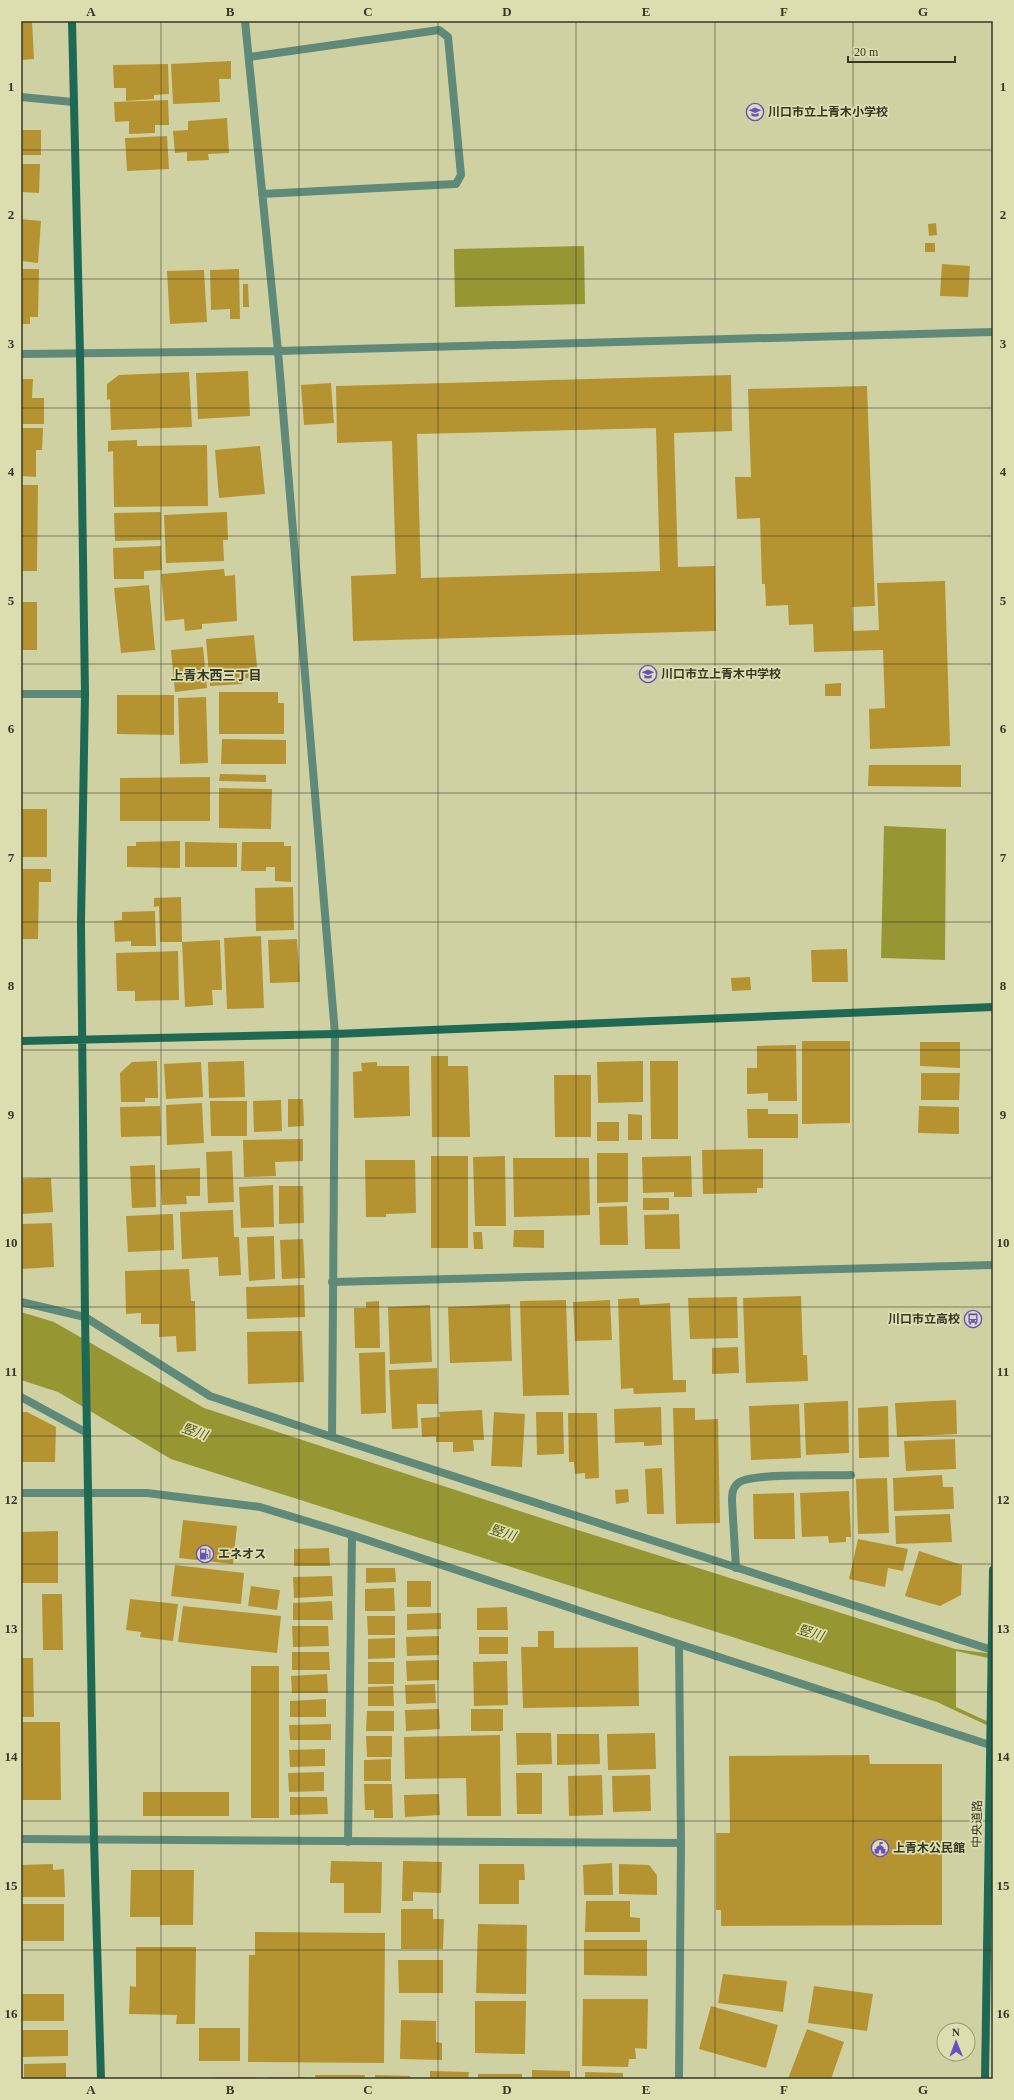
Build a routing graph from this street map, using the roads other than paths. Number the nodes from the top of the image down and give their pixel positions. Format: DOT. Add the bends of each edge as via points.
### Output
graph roads {
  1 [pos="72,21"];
  2 [pos="245,21"];
  3 [pos="249,58"];
  4 [pos="21,97"];
  5 [pos="73,102"];
  6 [pos="262,194"];
  7 [pos="993,332"];
  8 [pos="278,351"];
  9 [pos="21,354"];
  10 [pos="80,354"];
  11 [pos="21,694"];
  12 [pos="85,694"];
  13 [pos="993,1007"];
  14 [pos="335,1034"];
  15 [pos="82,1039"];
  16 [pos="21,1041"];
  17 [pos="993,1265"];
  18 [pos="332,1282"];
  19 [pos="21,1302"];
  20 [pos="85,1317"];
  21 [pos="21,1397"];
  22 [pos="87,1434"];
  23 [pos="332,1438"];
  24 [pos="850,1475"];
  25 [pos="21,1493"];
  26 [pos="89,1493"];
  27 [pos="352,1535"];
  28 [pos="736,1568"];
  29 [pos="993,1570"];
  30 [pos="993,1620"];
  31 [pos="678,1644"];
  32 [pos="992,1650"];
  33 [pos="992,1745"];
  34 [pos="21,1839"];
  35 [pos="94,1840"];
  36 [pos="348,1842"];
  37 [pos="681,1843"];
  38 [pos="101,2079"];
  39 [pos="679,2079"];
  40 [pos="985,2079"];
  1 -- 5 [label="street"];
  2 -- 3 [label="street"];
  3 -- 6 [label="street"];
  3 -- 6 [label="street" via="439,30 448,37 461,175 456,184"];
  4 -- 5 [label="street"];
  5 -- 10 [label="street"];
  6 -- 8 [label="street"];
  7 -- 8 [label="street"];
  8 -- 10 [label="street"];
  8 -- 14 [label="street"];
  9 -- 10 [label="street"];
  10 -- 12 [label="street"];
  11 -- 12 [label="street"];
  12 -- 15 [label="street" via="81,923"];
  13 -- 14 [label="street"];
  14 -- 15 [label="street"];
  14 -- 18 [label="street"];
  15 -- 16 [label="street"];
  15 -- 20 [label="street"];
  17 -- 18 [label="street"];
  18 -- 23 [label="street"];
  19 -- 20 [label="street"];
  20 -- 22 [label="street"];
  20 -- 23 [label="street" via="210,1396"];
  21 -- 22 [label="street"];
  22 -- 26 [label="street"];
  23 -- 28 [label="street"];
  24 -- 28 [label="street" via="764,1476 747,1478 737,1483 732,1490"];
  25 -- 26 [label="street"];
  26 -- 27 [label="street" via="147,1493 260,1507"];
  26 -- 35 [label="street"];
  27 -- 31 [label="street"];
  27 -- 36 [label="street"];
  28 -- 32 [label="street"];
  29 -- 30 [label="street, 中央道路"];
  30 -- 32 [label="street, 中央道路"];
  31 -- 33 [label="street"];
  31 -- 37 [label="street"];
  32 -- 33 [label="street, 中央道路"];
  33 -- 40 [label="street, 中央道路"];
  34 -- 35 [label="street"];
  35 -- 36 [label="street"];
  35 -- 38 [label="street"];
  36 -- 37 [label="street"];
  37 -- 39 [label="street"];
}
